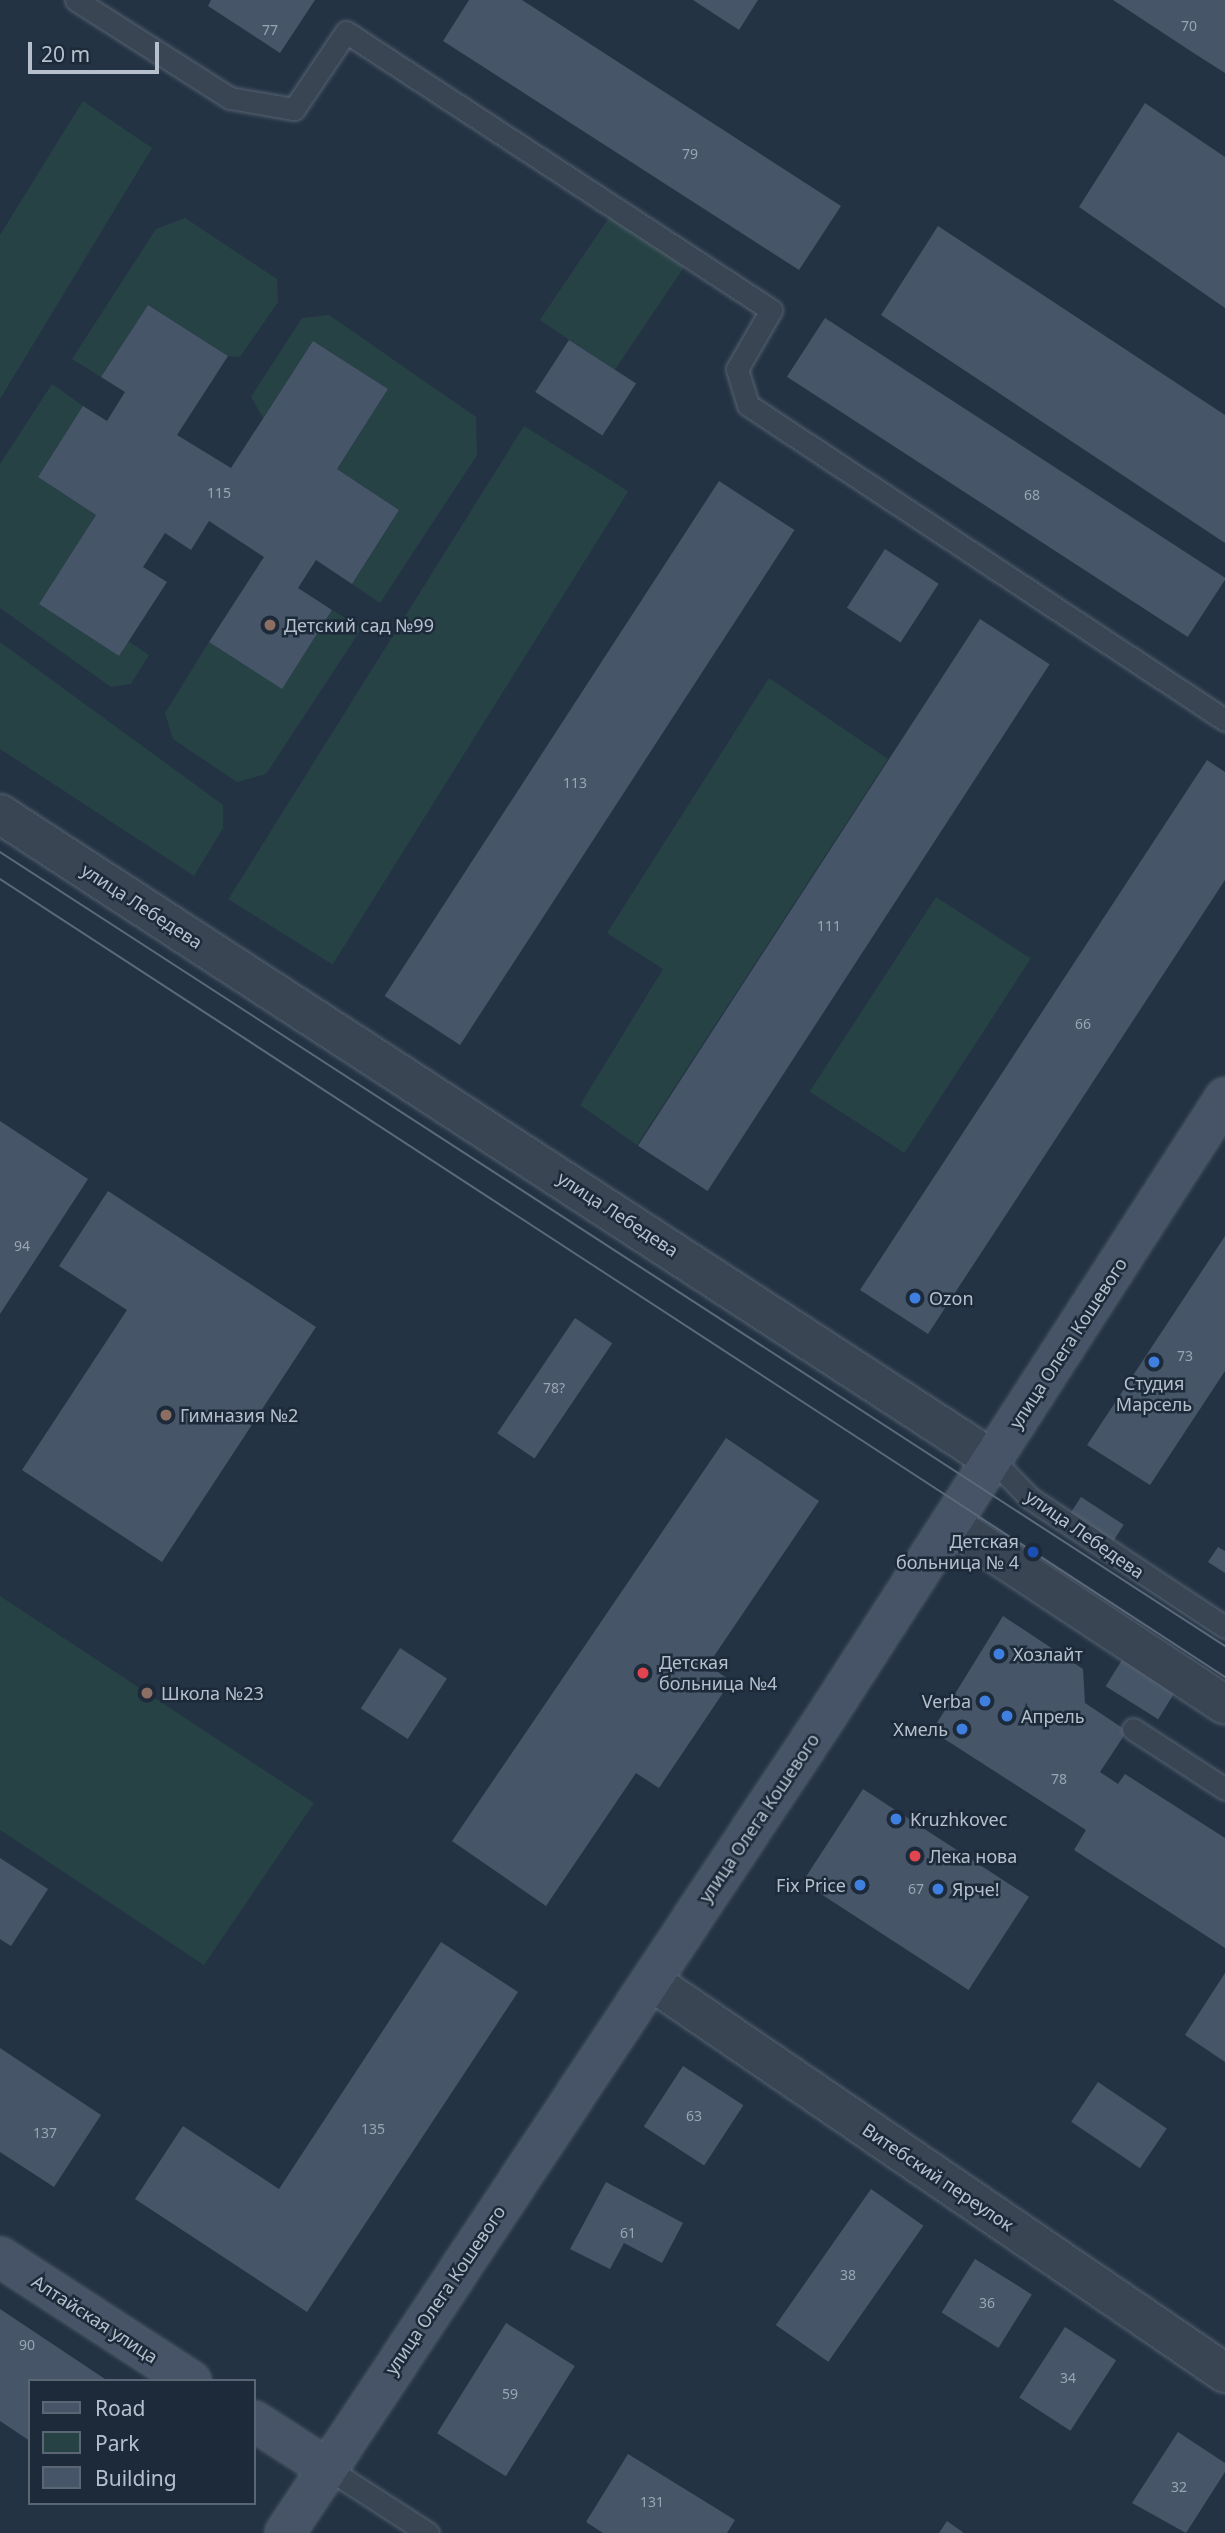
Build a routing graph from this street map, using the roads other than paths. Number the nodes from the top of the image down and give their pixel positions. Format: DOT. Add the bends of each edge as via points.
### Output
graph roads {
  1 [pos="76,0"];
  2 [pos="1225,720"];
  3 [pos="0,814"];
  4 [pos="1225,1098"];
  5 [pos="993,1460"];
  6 [pos="951,1524"];
  7 [pos="1225,1627"];
  8 [pos="1225,1704"];
  9 [pos="1133,1729"];
  10 [pos="1225,1790"];
  11 [pos="651,1981"];
  12 [pos="0,2257"];
  13 [pos="1225,2373"];
  14 [pos="188,2379"];
  15 [pos="256,2422"];
  16 [pos="327,2468"];
  17 [pos="285,2533"];
  18 [pos="428,2533"];
  1 -- 2 [label="lane" via="229,98 294,109 346,32 771,310 737,369 748,405"];
  3 -- 5 [label="street, улица Лебедева"];
  4 -- 5 [label="street, улица Олега Кошевого"];
  5 -- 6 [label="street, улица Олега Кошевого"];
  5 -- 7 [label="lane, улица Лебедева" via="1030,1498"];
  6 -- 8 [label="street"];
  6 -- 11 [label="street, улица Олега Кошевого"];
  9 -- 10 [label="lane"];
  11 -- 13 [label="street, Витебский переулок"];
  11 -- 16 [label="street, улица Олега Кошевого"];
  12 -- 14 [label="street, Алтайская улица"];
  15 -- 16 [label="street"];
  16 -- 17 [label="street, улица Олега Кошевого"];
  16 -- 18 [label="lane"];
}
